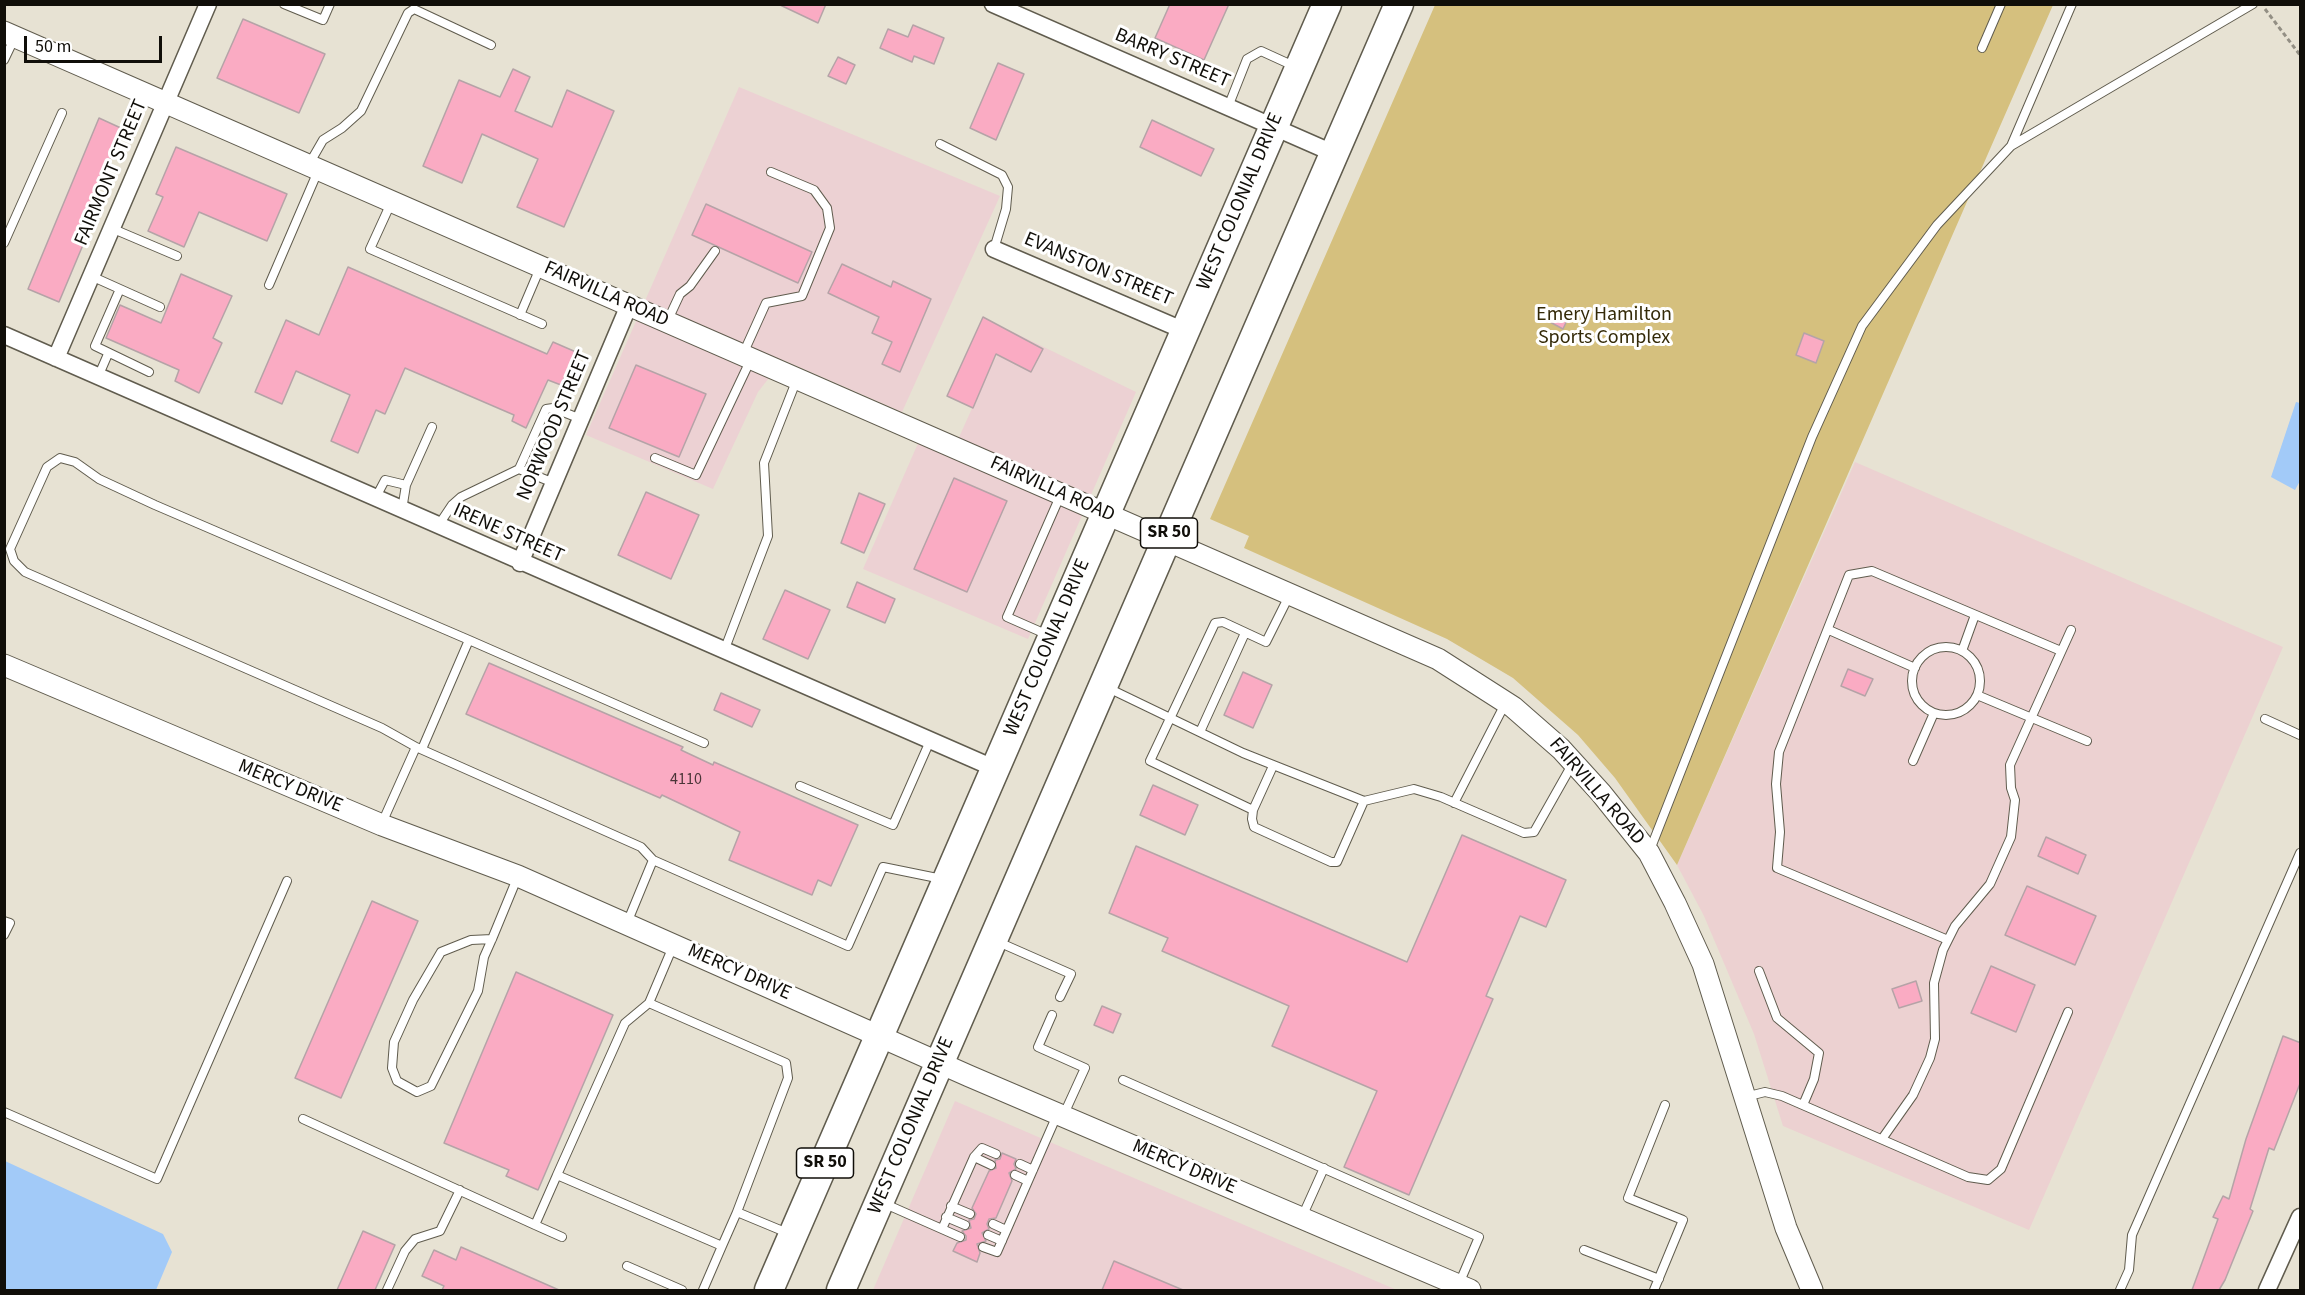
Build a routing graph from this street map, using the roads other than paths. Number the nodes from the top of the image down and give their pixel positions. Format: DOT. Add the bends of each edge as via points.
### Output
graph roads {
  1 [pos="208,4"];
  2 [pos="284,4"];
  3 [pos="330,4"];
  4 [pos="993,4"];
  5 [pos="1327,4"];
  6 [pos="1398,4"];
  7 [pos="2001,4"];
  8 [pos="2253,4"];
  9 [pos="2071,5"];
  10 [pos="10,34"];
  11 [pos="491,45"];
  12 [pos="1982,48"];
  13 [pos="4,60"];
  14 [pos="1299,69"];
  15 [pos="165,104"];
  16 [pos="1228,106"];
  17 [pos="62,112"];
  18 [pos="1274,127"];
  19 [pos="940,144"];
  20 [pos="2011,146"];
  21 [pos="1334,153"];
  22 [pos="313,168"];
  23 [pos="771,172"];
  24 [pos="391,203"];
  25 [pos="111,228"];
  26 [pos="4,243"];
  27 [pos="994,249"];
  28 [pos="715,251"];
  29 [pos="177,256"];
  30 [pos="540,266"];
  31 [pos="91,276"];
  32 [pos="269,285"];
  33 [pos="120,289"];
  34 [pos="629,305"];
  35 [pos="160,307"];
  36 [pos="520,315"];
  37 [pos="667,322"];
  38 [pos="542,324"];
  39 [pos="1185,331"];
  40 [pos="4,335"];
  41 [pos="108,354"];
  42 [pos="747,356"];
  43 [pos="56,358"];
  44 [pos="149,372"];
  45 [pos="98,376"];
  46 [pos="797,379"];
  47 [pos="581,419"];
  48 [pos="432,427"];
  49 [pos="655,458"];
  50 [pos="519,469"];
  51 [pos="554,483"];
  52 [pos="406,485"];
  53 [pos="1061,494"];
  54 [pos="375,499"];
  55 [pos="402,511"];
  56 [pos="1106,513"];
  57 [pos="438,526"];
  58 [pos="1166,539"];
  59 [pos="520,562"];
  60 [pos="1290,593"];
  61 [pos="1975,615"];
  62 [pos="1828,630"];
  63 [pos="2071,630"];
  64 [pos="1245,633"];
  65 [pos="1053,637"];
  66 [pos="469,640"];
  67 [pos="724,651"];
  68 [pos="1962,651"];
  69 [pos="2061,651"];
  70 [pos="4,665"];
  71 [pos="1915,668"];
  72 [pos="1103,685"];
  73 [pos="1977,695"];
  74 [pos="1506,702"];
  75 [pos="1934,712"];
  76 [pos="1170,717"];
  77 [pos="2031,718"];
  78 [pos="2265,719"];
  79 [pos="1200,732"];
  80 [pos="2301,735"];
  81 [pos="930,741"];
  82 [pos="2087,741"];
  83 [pos="704,743"];
  84 [pos="419,748"];
  85 [pos="1913,761"];
  86 [pos="1574,763"];
  87 [pos="1273,766"];
  88 [pos="996,770"];
  89 [pos="800,786"];
  90 [pos="1364,801"];
  91 [pos="1454,803"];
  92 [pos="1253,810"];
  93 [pos="382,825"];
  94 [pos="1649,853"];
  95 [pos="2301,854"];
  96 [pos="653,860"];
  97 [pos="518,876"];
  98 [pos="948,880"];
  99 [pos="286,881"];
  100 [pos="4,921"];
  101 [pos="627,923"];
  102 [pos="4,935"];
  103 [pos="492,939"];
  104 [pos="993,939"];
  105 [pos="1948,939"];
  106 [pos="674,944"];
  107 [pos="1759,971"];
  108 [pos="1060,996"];
  109 [pos="649,1003"];
  110 [pos="2068,1012"];
  111 [pos="1052,1015"];
  112 [pos="880,1035"];
  113 [pos="940,1062"];
  114 [pos="1123,1080"];
  115 [pos="1744,1097"];
  116 [pos="1665,1105"];
  117 [pos="1803,1105"];
  118 [pos="4,1112"];
  119 [pos="1060,1115"];
  120 [pos="303,1119"];
  121 [pos="1882,1139"];
  122 [pos="996,1154"];
  123 [pos="974,1157"];
  124 [pos="1020,1164"];
  125 [pos="991,1165"];
  126 [pos="1324,1168"];
  127 [pos="1033,1170"];
  128 [pos="557,1175"];
  129 [pos="1015,1175"];
  130 [pos="1028,1181"];
  131 [pos="460,1190"];
  132 [pos="880,1202"];
  133 [pos="951,1206"];
  134 [pos="737,1212"];
  135 [pos="970,1214"];
  136 [pos="946,1217"];
  137 [pos="2301,1217"];
  138 [pos="1302,1218"];
  139 [pos="536,1224"];
  140 [pos="993,1224"];
  141 [pos="965,1225"];
  142 [pos="942,1229"];
  143 [pos="1006,1230"];
  144 [pos="988,1235"];
  145 [pos="793,1236"];
  146 [pos="960,1236"];
  147 [pos="562,1237"];
  148 [pos="1002,1241"];
  149 [pos="722,1246"];
  150 [pos="983,1247"];
  151 [pos="1584,1250"];
  152 [pos="627,1266"];
  153 [pos="1659,1279"];
  154 [pos="1461,1289"];
  155 [pos="387,1290"];
  156 [pos="682,1290"];
  157 [pos="703,1290"];
  158 [pos="769,1290"];
  159 [pos="841,1290"];
  160 [pos="1654,1290"];
  161 [pos="1812,1290"];
  162 [pos="2120,1290"];
  163 [pos="2267,1290"];
  1 -- 15 [label="street, FAIRMONT STREET"];
  2 -- 3 [label="lane" via="323,20"];
  4 -- 16 [label="street, BARRY STREET"];
  5 -- 14 [label="highway, WEST COLONIAL DRIVE / SR 50"];
  6 -- 21 [label="highway, WEST COLONIAL DRIVE / SR 50"];
  7 -- 12 [label="lane"];
  8 -- 20 [label="lane"];
  9 -- 20 [label="lane"];
  10 -- 13 [label="lane"];
  10 -- 15 [label="street, FAIRVILLA ROAD"];
  11 -- 22 [label="lane" via="414,9 408,13 361,111 323,140"];
  14 -- 16 [label="lane" via="1261,51 1247,60"];
  14 -- 18 [label="highway, WEST COLONIAL DRIVE / SR 50"];
  15 -- 22 [label="street, FAIRVILLA ROAD"];
  15 -- 25 [label="street, FAIRMONT STREET"];
  16 -- 18 [label="street, BARRY STREET"];
  17 -- 26 [label="lane"];
  18 -- 21 [label="street, BARRY STREET"];
  18 -- 39 [label="highway, WEST COLONIAL DRIVE / SR 50"];
  19 -- 27 [label="lane" via="1002,175 1008,187 1007,198"];
  20 -- 94 [label="lane" via="1937,225 1862,326 1812,437"];
  21 -- 58 [label="highway, WEST COLONIAL DRIVE / SR 50"];
  22 -- 24 [label="street, FAIRVILLA ROAD"];
  22 -- 32 [label="lane"];
  23 -- 42 [label="lane" via="814,190 827,208 830,228 802,296 766,303"];
  24 -- 30 [label="street, FAIRVILLA ROAD"];
  24 -- 36 [label="lane" via="370,249"];
  25 -- 29 [label="lane"];
  25 -- 31 [label="street, FAIRMONT STREET"];
  27 -- 39 [label="street, EVANSTON STREET"];
  28 -- 37 [label="lane" via="680,294"];
  30 -- 34 [label="street, FAIRVILLA ROAD"];
  30 -- 36 [label="lane"];
  31 -- 33 [label="lane"];
  31 -- 43 [label="street, FAIRMONT STREET"];
  33 -- 35 [label="lane"];
  33 -- 41 [label="lane" via="95,346"];
  34 -- 37 [label="street, FAIRVILLA ROAD"];
  34 -- 47 [label="street, NORWOOD STREET"];
  36 -- 38 [label="lane"];
  37 -- 42 [label="street, FAIRVILLA ROAD"];
  39 -- 56 [label="highway, WEST COLONIAL DRIVE / SR 50"];
  40 -- 43 [label="street, IRENE STREET"];
  41 -- 44 [label="lane"];
  41 -- 45 [label="lane"];
  42 -- 46 [label="street, FAIRVILLA ROAD"];
  42 -- 49 [label="lane" via="696,475"];
  43 -- 45 [label="street, IRENE STREET"];
  45 -- 54 [label="street, IRENE STREET"];
  46 -- 53 [label="street, FAIRVILLA ROAD"];
  46 -- 67 [label="lane" via="764,463 768,536"];
  47 -- 50 [label="lane" via="546,409"];
  47 -- 51 [label="street, NORWOOD STREET"];
  48 -- 52 [label="lane"];
  50 -- 51 [label="lane"];
  50 -- 57 [label="lane" via="461,497"];
  51 -- 59 [label="street, NORWOOD STREET"];
  52 -- 54 [label="lane" via="385,480"];
  52 -- 55 [label="lane"];
  53 -- 56 [label="street, FAIRVILLA ROAD"];
  53 -- 65 [label="lane" via="1007,616"];
  54 -- 55 [label="street, IRENE STREET"];
  55 -- 57 [label="street, IRENE STREET"];
  56 -- 58 [label="street, FAIRVILLA ROAD"];
  56 -- 65 [label="highway, WEST COLONIAL DRIVE / SR 50"];
  57 -- 59 [label="street, IRENE STREET"];
  58 -- 60 [label="street, FAIRVILLA ROAD"];
  58 -- 72 [label="highway, WEST COLONIAL DRIVE / SR 50"];
  59 -- 67 [label="street, IRENE STREET"];
  60 -- 64 [label="lane" via="1268,641"];
  60 -- 74 [label="street, FAIRVILLA ROAD" via="1438,659"];
  61 -- 62 [label="lane" via="1864,570 1849,575"];
  61 -- 68 [label="lane"];
  61 -- 69 [label="lane"];
  62 -- 71 [label="lane"];
  62 -- 105 [label="lane" via="1779,752 1777,868"];
  63 -- 69 [label="lane"];
  64 -- 76 [label="lane" via="1223,622 1215,623"];
  64 -- 79 [label="lane"];
  65 -- 88 [label="highway, WEST COLONIAL DRIVE / SR 50"];
  66 -- 83 [label="lane"];
  66 -- 84 [label="lane"];
  66 -- 84 [label="lane" via="99,479 75,462 60,458 47,467 10,549 14,561 25,572 373,724"];
  67 -- 81 [label="street, IRENE STREET"];
  68 -- 71 [label="lane" via="1937,648"];
  68 -- 73 [label="lane" via="1978,670"];
  69 -- 77 [label="lane"];
  70 -- 93 [label="street, MERCY DRIVE"];
  71 -- 75 [label="lane" via="1912,679 1916,696"];
  72 -- 76 [label="lane"];
  72 -- 104 [label="highway, WEST COLONIAL DRIVE / SR 50"];
  73 -- 75 [label="lane" via="1959,712"];
  73 -- 77 [label="lane"];
  74 -- 86 [label="street, FAIRVILLA ROAD"];
  74 -- 91 [label="lane"];
  75 -- 85 [label="lane"];
  76 -- 79 [label="lane"];
  76 -- 92 [label="lane" via="1150,761"];
  77 -- 82 [label="lane"];
  77 -- 105 [label="lane" via="2010,765 2015,808 2011,837 1990,884"];
  78 -- 80 [label="lane"];
  79 -- 87 [label="lane"];
  81 -- 88 [label="street, IRENE STREET"];
  81 -- 89 [label="lane" via="893,825"];
  84 -- 93 [label="lane"];
  84 -- 96 [label="lane" via="641,847"];
  86 -- 91 [label="lane" via="1534,832 1524,833"];
  86 -- 94 [label="street, FAIRVILLA ROAD"];
  87 -- 90 [label="lane"];
  87 -- 92 [label="lane"];
  88 -- 98 [label="highway, WEST COLONIAL DRIVE / SR 50"];
  90 -- 91 [label="lane" via="1414,789"];
  90 -- 92 [label="lane" via="1337,862 1254,827"];
  93 -- 97 [label="street, MERCY DRIVE"];
  94 -- 115 [label="street, FAIRVILLA ROAD" via="1703,964"];
  95 -- 162 [label="lane" via="2132,1235 2129,1270"];
  96 -- 98 [label="lane" via="848,946 883,867"];
  96 -- 101 [label="lane"];
  97 -- 101 [label="street, MERCY DRIVE"];
  97 -- 103 [label="lane"];
  98 -- 112 [label="highway, WEST COLONIAL DRIVE / SR 50"];
  99 -- 118 [label="lane" via="157,1179"];
  100 -- 102 [label="lane" via="10,923"];
  101 -- 106 [label="street, MERCY DRIVE"];
  103 -- 103 [label="lane" via="484,957 478,991 431,1086 417,1092 396,1081 392,1068 394,1042 441,952 471,940"];
  104 -- 108 [label="lane" via="1071,974"];
  104 -- 113 [label="highway, WEST COLONIAL DRIVE / SR 50"];
  105 -- 121 [label="lane" via="1934,983 1935,1039 1930,1058 1913,1095"];
  106 -- 109 [label="lane"];
  106 -- 112 [label="street, MERCY DRIVE"];
  107 -- 117 [label="lane" via="1777,1018 1819,1053"];
  109 -- 128 [label="lane" via="626,1023"];
  109 -- 134 [label="lane" via="786,1063 788,1078"];
  110 -- 121 [label="lane" via="2001,1169 1988,1180 1968,1177"];
  111 -- 119 [label="lane" via="1038,1047 1085,1068"];
  112 -- 113 [label="street, MERCY DRIVE"];
  112 -- 145 [label="highway, WEST COLONIAL DRIVE / SR 50"];
  113 -- 119 [label="street, MERCY DRIVE"];
  113 -- 132 [label="highway, WEST COLONIAL DRIVE / SR 50"];
  114 -- 126 [label="lane"];
  115 -- 117 [label="lane" via="1765,1092"];
  115 -- 161 [label="street, FAIRVILLA ROAD" via="1786,1228"];
  116 -- 153 [label="lane" via="1628,1198 1683,1220"];
  117 -- 121 [label="lane"];
  119 -- 127 [label="lane"];
  119 -- 138 [label="street, MERCY DRIVE"];
  120 -- 131 [label="lane"];
  122 -- 123 [label="lane" via="982,1148"];
  123 -- 125 [label="lane"];
  123 -- 133 [label="lane"];
  124 -- 127 [label="lane"];
  126 -- 138 [label="lane"];
  126 -- 154 [label="lane" via="1479,1237"];
  127 -- 130 [label="lane"];
  128 -- 139 [label="lane"];
  128 -- 149 [label="lane"];
  129 -- 130 [label="lane"];
  130 -- 143 [label="lane"];
  131 -- 139 [label="lane"];
  131 -- 155 [label="lane" via="440,1231 415,1239 405,1251"];
  132 -- 142 [label="lane"];
  132 -- 159 [label="highway, WEST COLONIAL DRIVE / SR 50"];
  133 -- 135 [label="lane"];
  133 -- 136 [label="lane"];
  134 -- 145 [label="lane"];
  134 -- 149 [label="lane"];
  136 -- 141 [label="lane"];
  136 -- 142 [label="lane"];
  137 -- 163 [label="street"];
  138 -- 154 [label="street, MERCY DRIVE"];
  139 -- 147 [label="lane"];
  140 -- 143 [label="lane"];
  142 -- 146 [label="lane"];
  143 -- 148 [label="lane"];
  144 -- 148 [label="lane"];
  145 -- 158 [label="highway, WEST COLONIAL DRIVE / SR 50"];
  148 -- 150 [label="lane" via="997,1252"];
  149 -- 157 [label="lane"];
  151 -- 153 [label="lane"];
  152 -- 156 [label="lane"];
  153 -- 160 [label="lane"];
}
